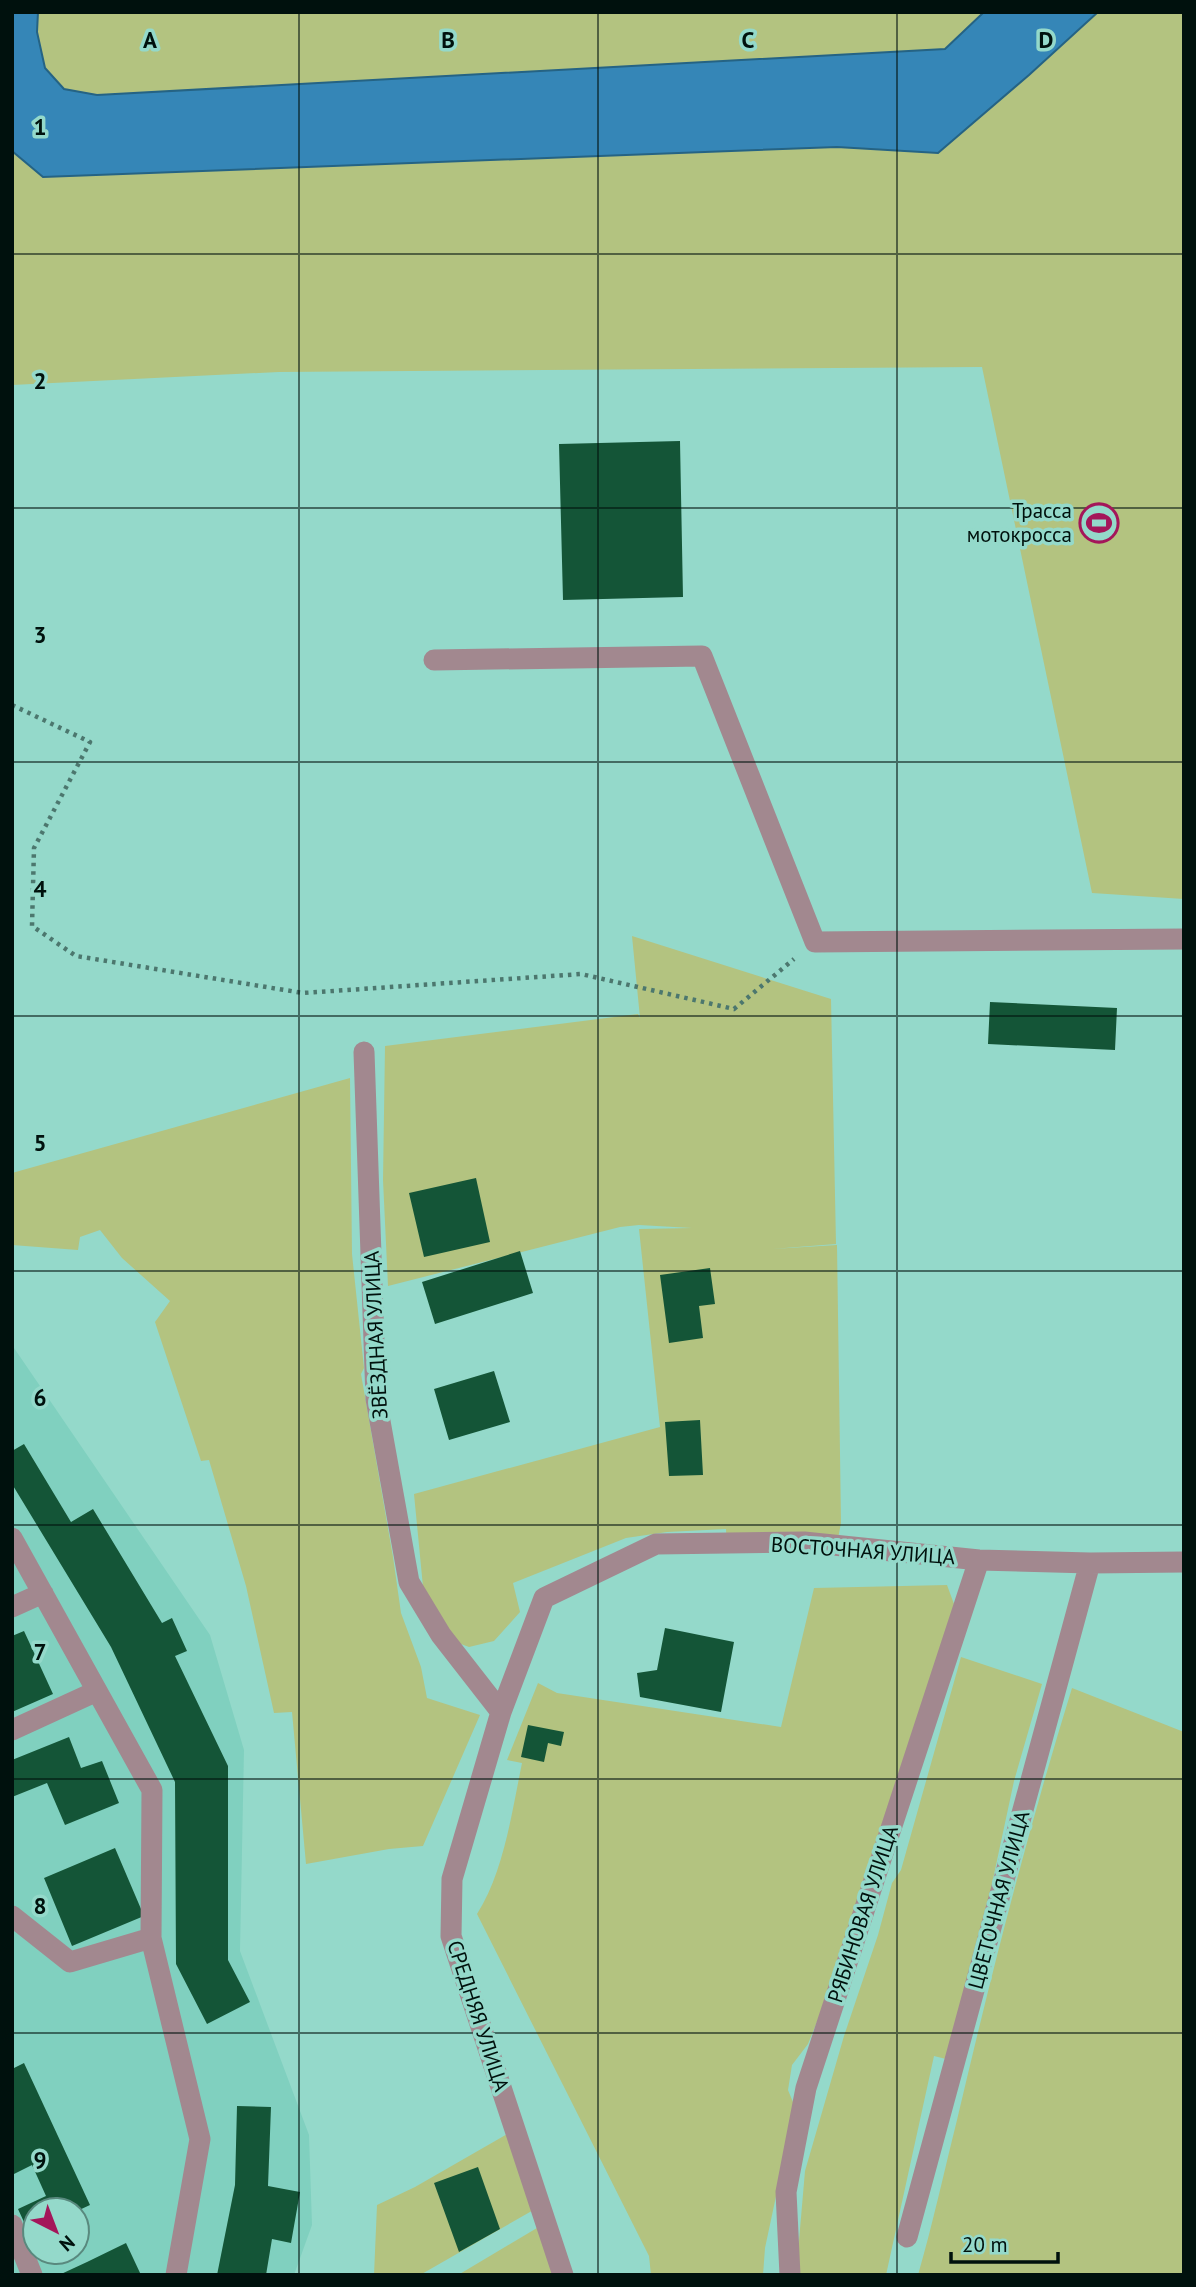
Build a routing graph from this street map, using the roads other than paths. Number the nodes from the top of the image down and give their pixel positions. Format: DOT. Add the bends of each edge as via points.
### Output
graph roads {
  1 [pos="434,660"];
  2 [pos="1184,939"];
  3 [pos="364,1052"];
  4 [pos="12,1538"];
  5 [pos="979,1560"];
  6 [pos="1184,1562"];
  7 [pos="1090,1563"];
  8 [pos="43,1593"];
  9 [pos="12,1607"];
  10 [pos="97,1691"];
  11 [pos="500,1713"];
  12 [pos="12,1730"];
  13 [pos="12,1916"];
  14 [pos="151,1938"];
  15 [pos="12,2225"];
  16 [pos="907,2237"];
  17 [pos="32,2275"];
  18 [pos="176,2275"];
  19 [pos="563,2275"];
  20 [pos="790,2275"];
  1 -- 2 [label="street" via="702,656 815,942"];
  3 -- 11 [label="street, ЗВЁЗДНАЯ УЛИЦА" via="376,1399 409,1582 441,1635"];
  4 -- 8 [label="street"];
  5 -- 7 [label="street, ВОСТОЧНАЯ УЛИЦА"];
  5 -- 11 [label="street, ВОСТОЧНАЯ УЛИЦА" via="804,1542 656,1544 544,1598"];
  5 -- 20 [label="street, РЯБИНОВАЯ УЛИЦА" via="806,2088 786,2192"];
  6 -- 7 [label="street, ВОСТОЧНАЯ УЛИЦА"];
  7 -- 16 [label="street, ЦВЕТОЧНАЯ УЛИЦА"];
  8 -- 9 [label="street"];
  8 -- 10 [label="street"];
  10 -- 12 [label="street"];
  10 -- 14 [label="street" via="152,1790"];
  11 -- 19 [label="street, СРЕДНЯЯ УЛИЦА" via="453,1880 451,1936"];
  13 -- 14 [label="street" via="69,1962"];
  14 -- 18 [label="street" via="200,2140"];
  15 -- 17 [label="street"];
}
